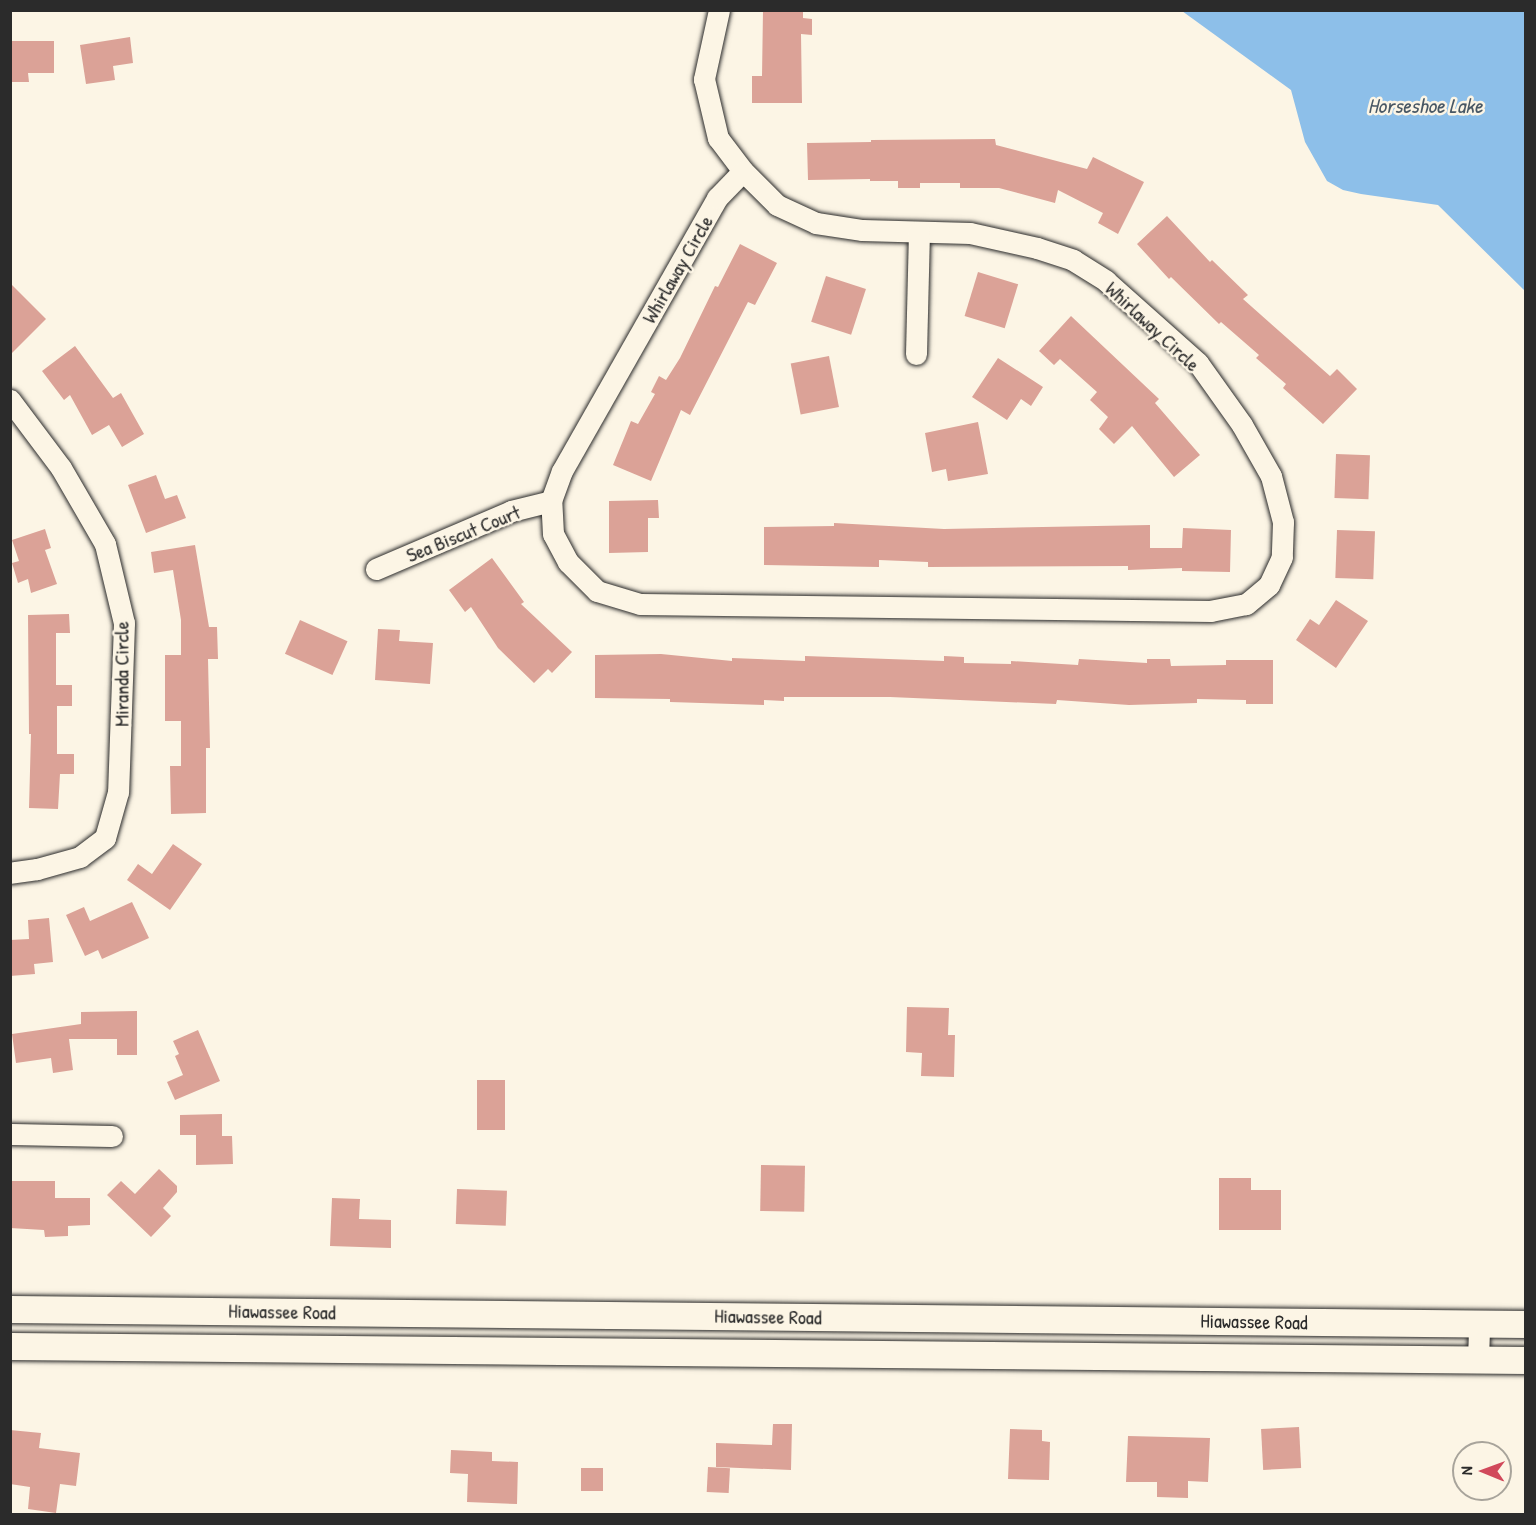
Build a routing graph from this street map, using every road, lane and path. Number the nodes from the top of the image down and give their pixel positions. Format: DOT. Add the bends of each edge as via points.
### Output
graph roads {
  1 [pos="719,10"];
  2 [pos="743,171"];
  3 [pos="919,232"];
  4 [pos="916,354"];
  5 [pos="10,400"];
  6 [pos="551,501"];
  7 [pos="376,569"];
  8 [pos="10,873"];
  9 [pos="10,1134"];
  10 [pos="112,1136"];
  11 [pos="10,1309"];
  12 [pos="1479,1323"];
  13 [pos="1526,1324"];
  14 [pos="10,1346"];
  15 [pos="1478,1359"];
  16 [pos="1526,1359"];
  1 -- 2 [label="street" via="704,79 718,138"];
  2 -- 3 [label="street, Whirlaway Circle" via="777,206 816,223"];
  2 -- 6 [label="street, Whirlaway Circle" via="717,198 570,453"];
  3 -- 4 [label="street"];
  3 -- 6 [label="street, Whirlaway Circle" via="970,233 1074,260 1106,281 1198,363 1242,425 1271,476 1283,533 1282,557 1269,585 1246,604 1211,611 640,604 597,591 568,562 553,534"];
  5 -- 8 [label="street, Miranda Circle" via="61,468 105,544 124,623 118,792 105,838 80,857"];
  6 -- 7 [label="street, Sea Biscut Court" via="511,511"];
  9 -- 10 [label="street"];
  11 -- 12 [label="street, Hiawassee Road"];
  12 -- 13 [label="street, Hiawassee Road"];
  12 -- 15 [label="street"];
  14 -- 15 [label="street, Hiawassee Road"];
  15 -- 16 [label="street, Hiawassee Road"];
}
